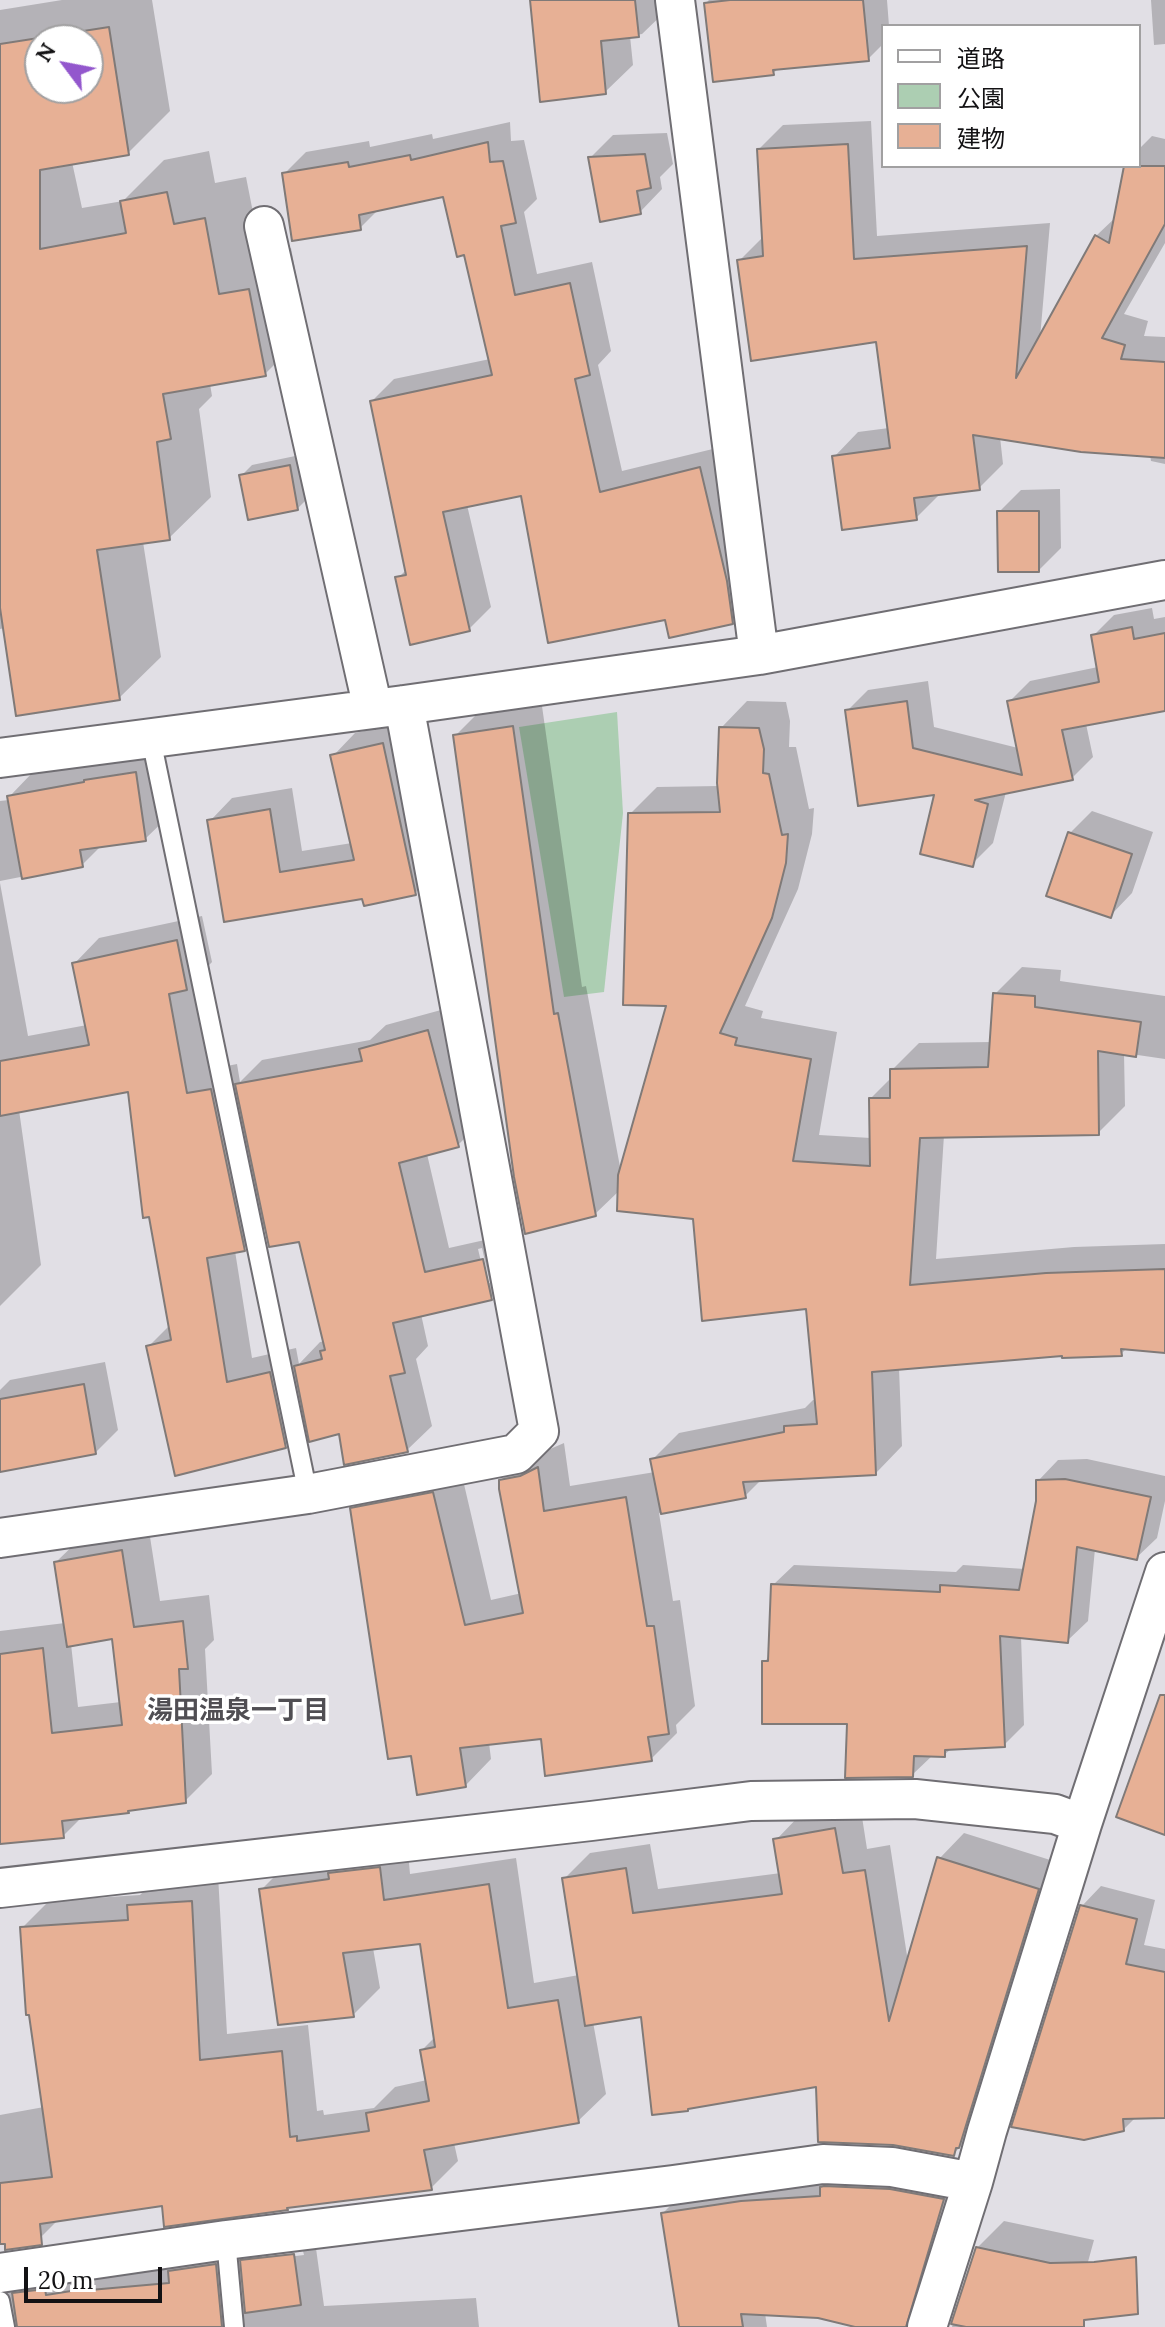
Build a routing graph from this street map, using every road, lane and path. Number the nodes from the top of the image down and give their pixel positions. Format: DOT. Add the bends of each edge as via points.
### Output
graph roads {
  1 [pos="675,0"];
  2 [pos="264,226"];
  3 [pos="1165,580"];
  4 [pos="759,655"];
  5 [pos="388,707"];
  6 [pos="151,739"];
  7 [pos="0,758"];
  8 [pos="308,1494"];
  9 [pos="0,1538"];
  10 [pos="1165,1572"];
  11 [pos="1082,1824"];
  12 [pos="0,1888"];
  13 [pos="973,2182"];
  14 [pos="226,2240"];
  15 [pos="0,2273"];
  16 [pos="0,2301"];
  17 [pos="5,2327"];
  18 [pos="234,2327"];
  19 [pos="927,2327"];
  1 -- 4 [label="street"];
  2 -- 5 [label="street"];
  3 -- 4 [label="street"];
  4 -- 5 [label="street"];
  5 -- 6 [label="street"];
  5 -- 8 [label="street" via="539,1431 516,1454"];
  6 -- 7 [label="street"];
  6 -- 8 [label="lane"];
  8 -- 9 [label="street"];
  10 -- 11 [label="street"];
  11 -- 12 [label="street" via="1055,1814 915,1799 751,1801"];
  11 -- 13 [label="street"];
  13 -- 14 [label="street" via="892,2167 823,2164"];
  13 -- 19 [label="street"];
  14 -- 15 [label="street"];
  14 -- 18 [label="lane"];
  16 -- 17 [label="lane"];
}
